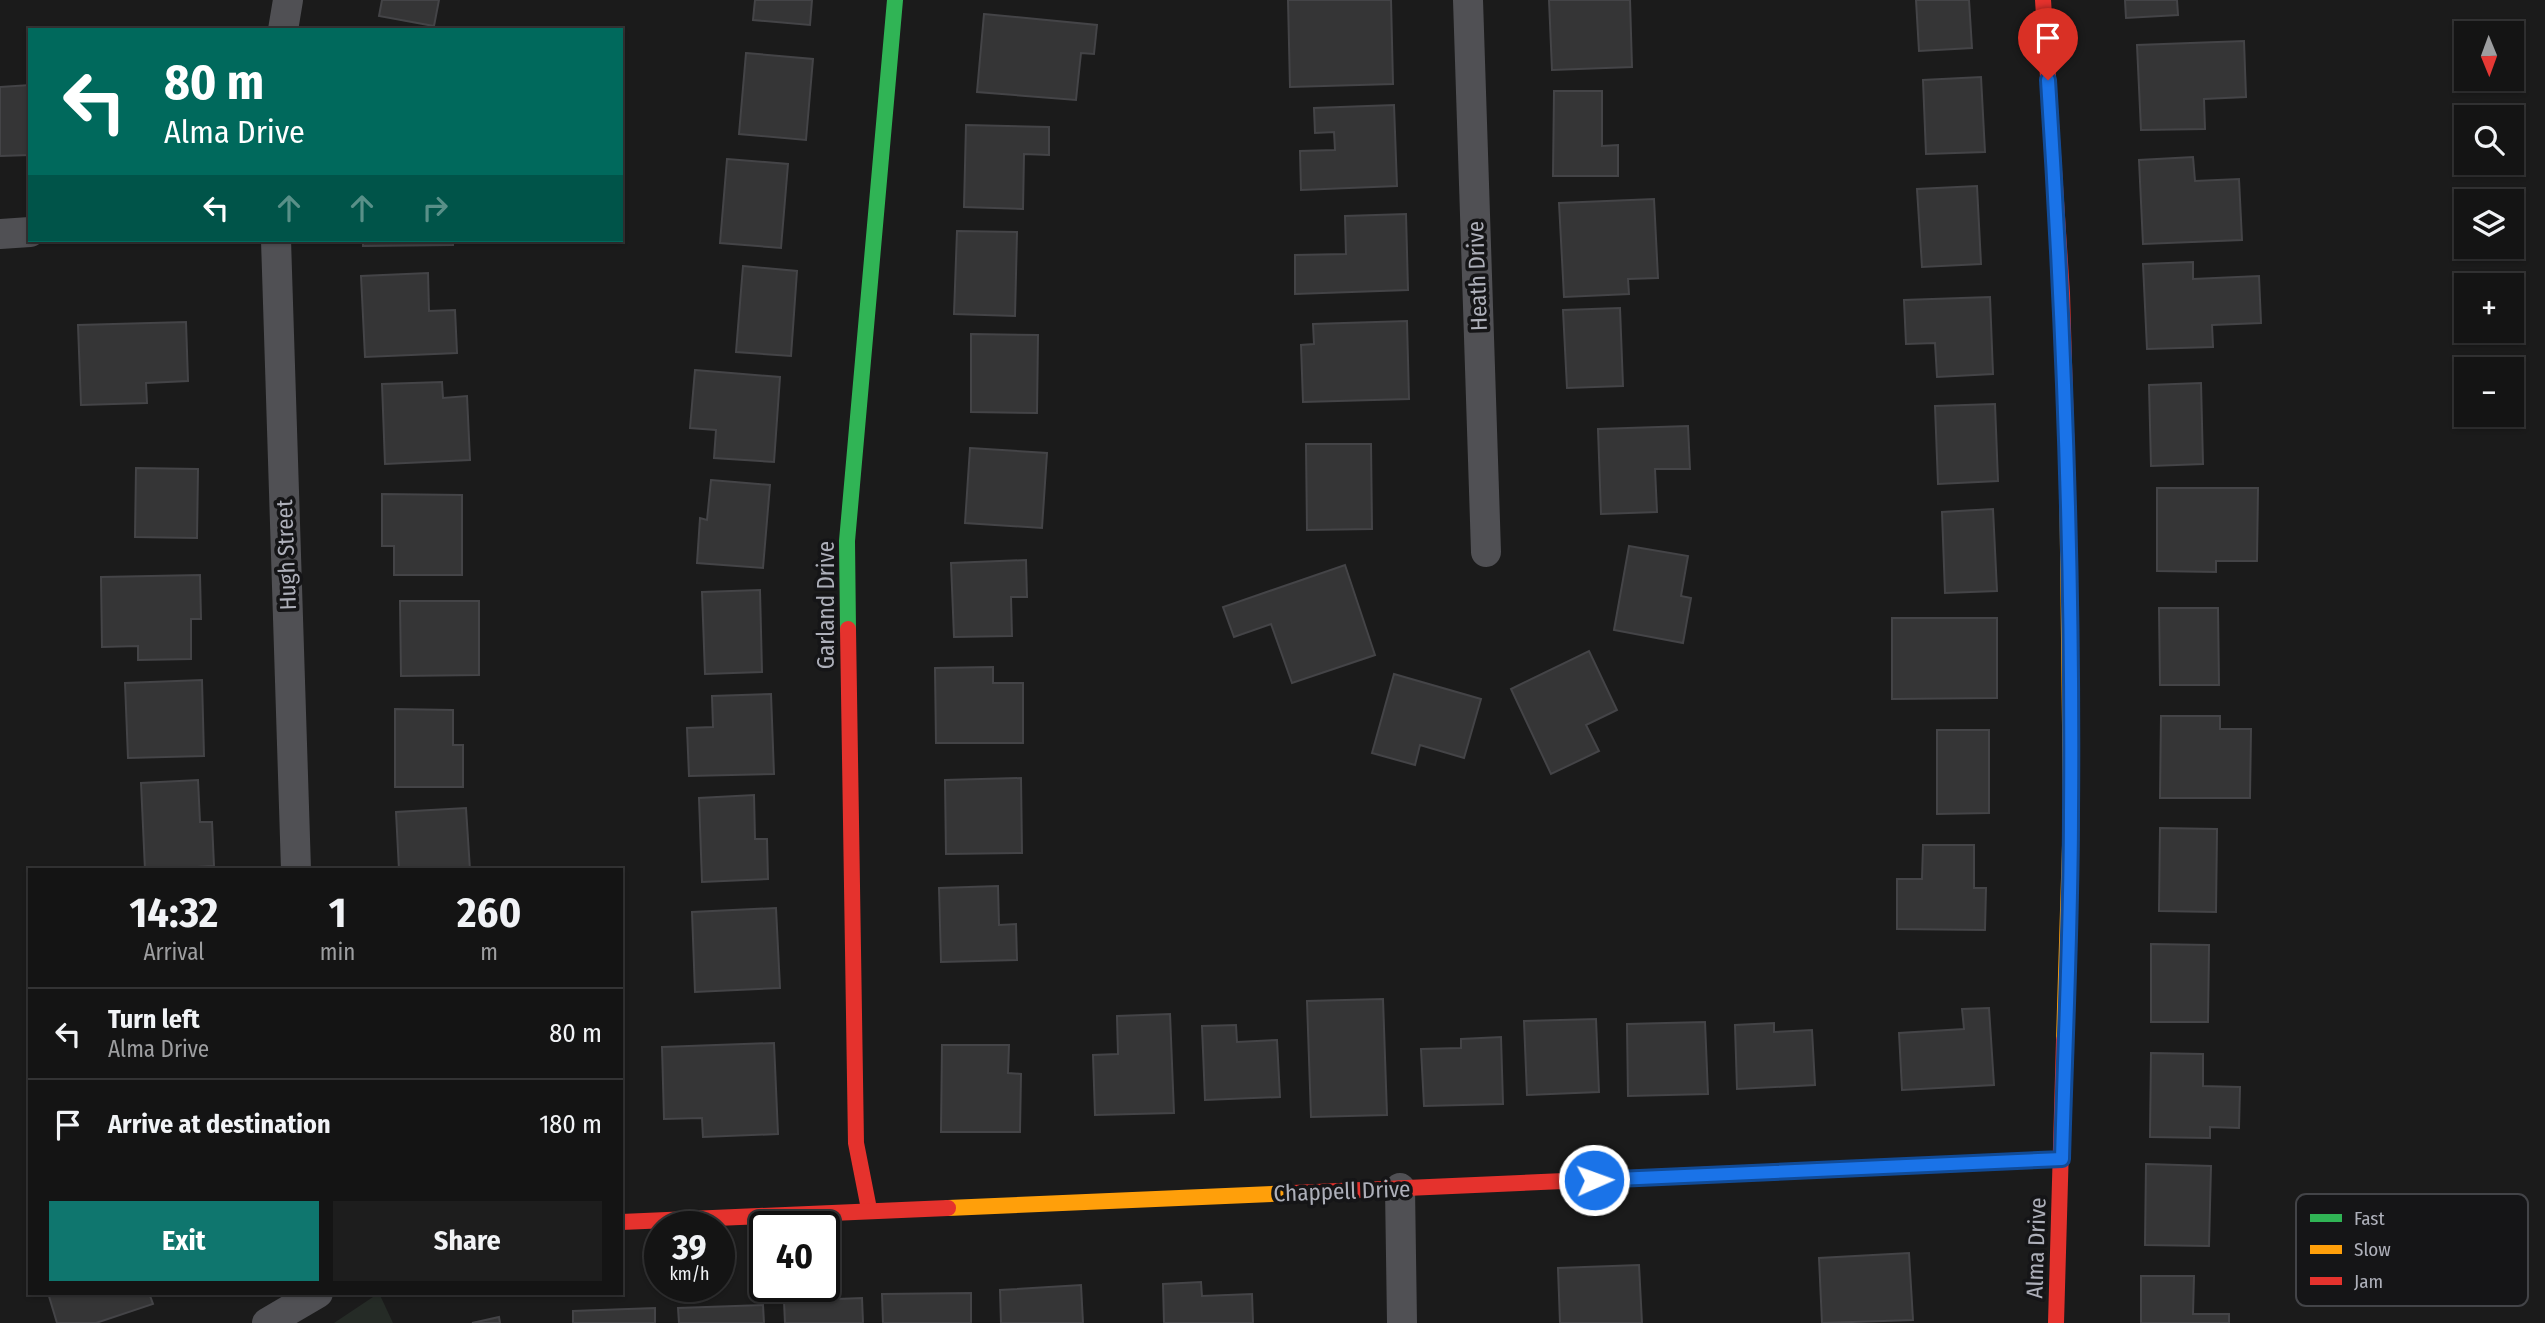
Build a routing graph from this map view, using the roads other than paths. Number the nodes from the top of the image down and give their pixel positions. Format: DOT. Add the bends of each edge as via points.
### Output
graph roads {
  1 [pos="288,0"];
  2 [pos="895,0"];
  3 [pos="1468,0"];
  4 [pos="2043,0"];
  5 [pos="283,28"];
  6 [pos="28,232"];
  7 [pos="0,234"];
  8 [pos="276,242"];
  9 [pos="1486,552"];
  10 [pos="296,868"];
  11 [pos="2062,1159"];
  12 [pos="1400,1188"];
  13 [pos="869,1209"];
  14 [pos="623,1222"];
  15 [pos="315,1295"];
  16 [pos="267,1323"];
  17 [pos="1402,1323"];
  18 [pos="2056,1323"];
  1 -- 5 [label="street"];
  2 -- 13 [label="street, Garland Drive" via="847,541 856,1143"];
  3 -- 9 [label="street, Heath Drive"];
  4 -- 11 [label="street, Alma Drive" via="2062,293 2070,543 2071,813"];
  6 -- 7 [label="street"];
  8 -- 10 [label="street, Hugh Street"];
  11 -- 12 [label="street, Chappell Drive"];
  11 -- 18 [label="street, Alma Drive"];
  12 -- 13 [label="street, Chappell Drive"];
  12 -- 17 [label="street"];
  13 -- 14 [label="street, Chappell Drive"];
  15 -- 16 [label="street"];
}
